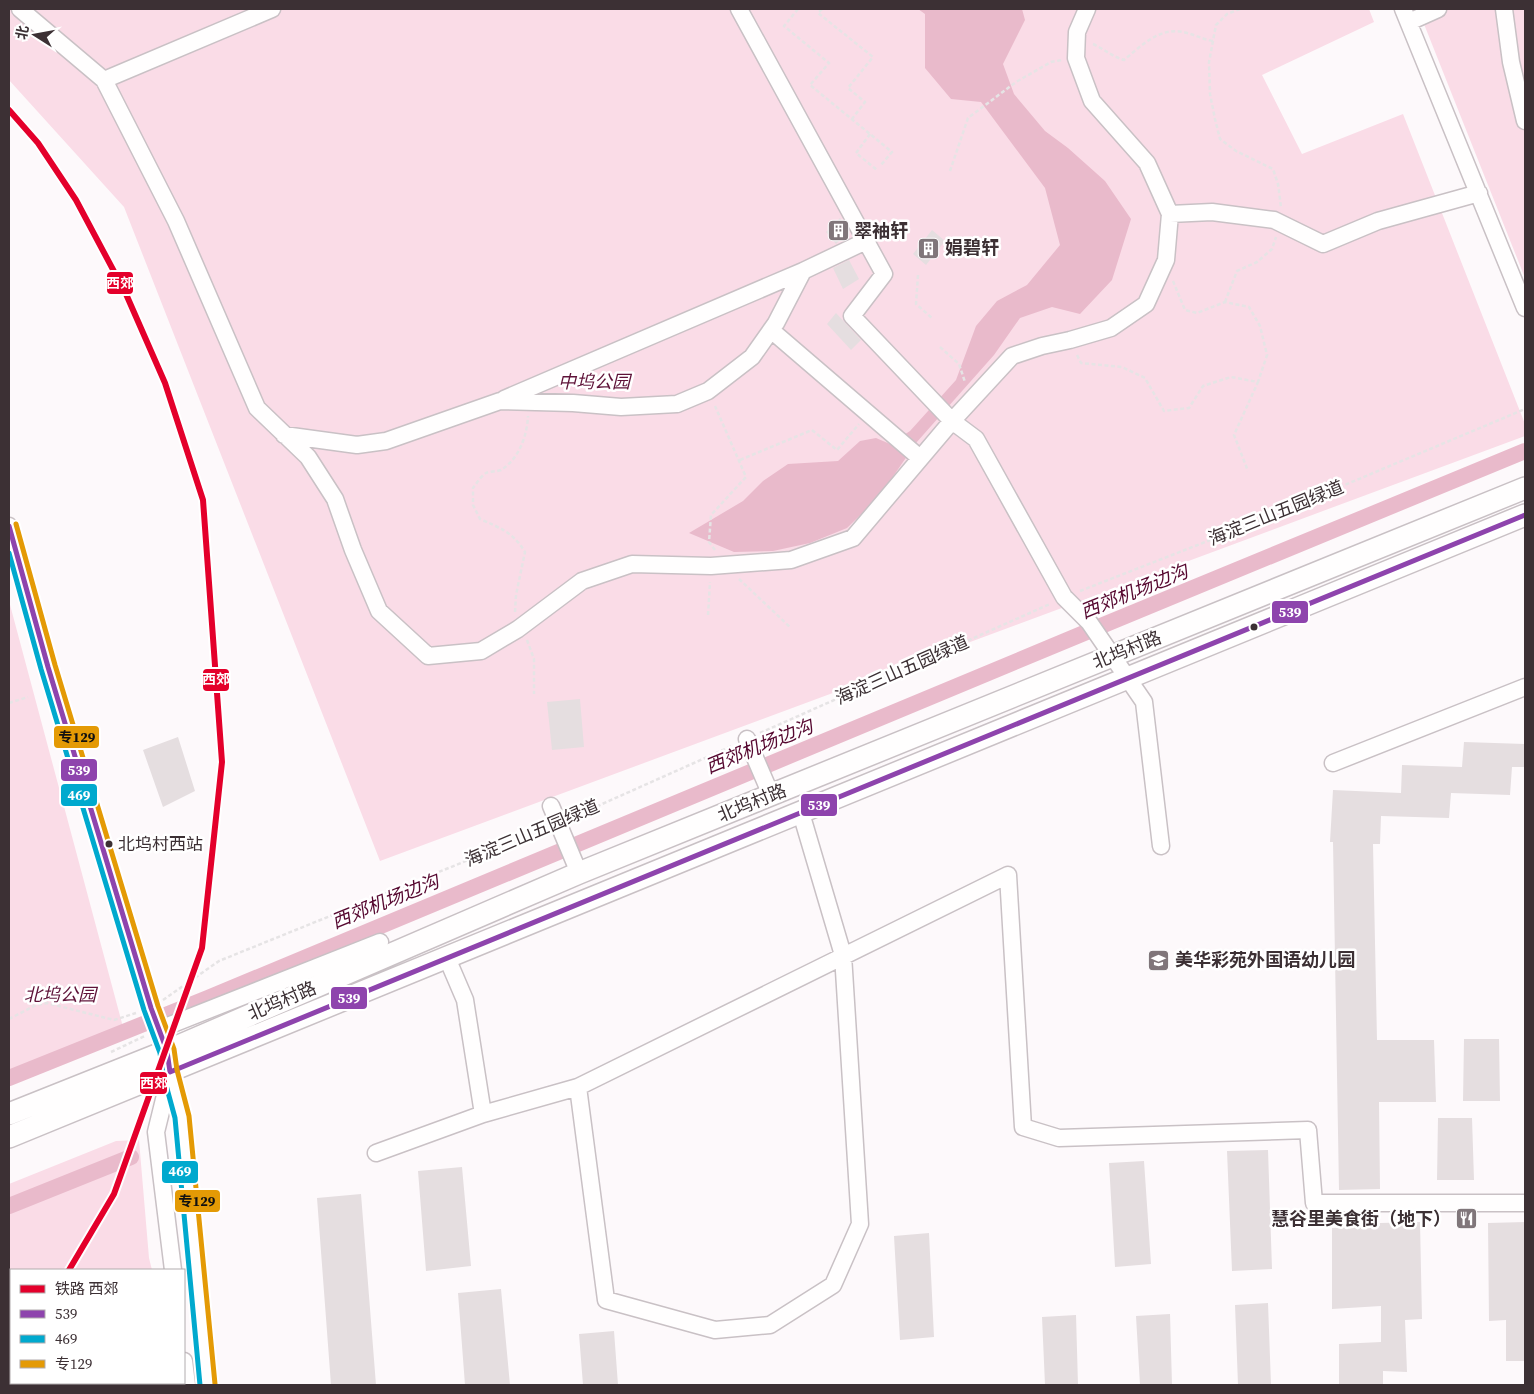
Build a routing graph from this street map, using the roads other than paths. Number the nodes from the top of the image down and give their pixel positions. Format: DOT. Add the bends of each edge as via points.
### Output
graph roads {
  1 [pos="20,9"];
  2 [pos="272,9"];
  3 [pos="738,9"];
  4 [pos="1087,9"];
  5 [pos="1438,9"];
  6 [pos="1504,9"];
  7 [pos="1406,15"];
  8 [pos="104,80"];
  9 [pos="1525,121"];
  10 [pos="1479,193"];
  11 [pos="1170,214"];
  12 [pos="866,241"];
  13 [pos="803,271"];
  14 [pos="1525,308"];
  15 [pos="771,330"];
  16 [pos="500,401"];
  17 [pos="952,421"];
  18 [pos="284,435"];
  19 [pos="920,458"];
  20 [pos="1525,488"];
  21 [pos="1525,515"];
  22 [pos="9,526"];
  23 [pos="1111,656"];
  24 [pos="1127,678"];
  25 [pos="1525,687"];
  26 [pos="750,745"];
  27 [pos="1333,763"];
  28 [pos="767,786"];
  29 [pos="551,806"];
  30 [pos="802,813"];
  31 [pos="1161,846"];
  32 [pos="575,866"];
  33 [pos="380,942"];
  34 [pos="413,945"];
  35 [pos="843,955"];
  36 [pos="447,958"];
  37 [pos="160,1029"];
  38 [pos="168,1051"];
  39 [pos="170,1072"];
  40 [pos="578,1087"];
  41 [pos="9,1114"];
  42 [pos="483,1114"];
  43 [pos="9,1137"];
  44 [pos="376,1153"];
  45 [pos="1525,1203"];
  46 [pos="173,1269"];
  47 [pos="185,1369"];
  48 [pos="187,1385"];
  49 [pos="208,1385"];
  1 -- 8 [label="street"];
  2 -- 8 [label="street"];
  3 -- 12 [label="street"];
  4 -- 11 [label="street" via="1078,32 1076,58 1092,101 1147,162"];
  5 -- 7 [label="street"];
  6 -- 9 [label="street" via="1511,62"];
  7 -- 10 [label="street"];
  8 -- 18 [label="street" via="176,221 257,408"];
  10 -- 11 [label="street" via="1378,221 1323,244 1274,220 1212,212"];
  10 -- 14 [label="street"];
  11 -- 17 [label="street" via="1166,260 1146,304 1111,328 1012,356"];
  12 -- 13 [label="street"];
  12 -- 17 [label="street" via="884,274 852,316"];
  13 -- 15 [label="street"];
  13 -- 16 [label="street"];
  15 -- 16 [label="street" via="752,357 708,391 677,404 621,407"];
  15 -- 19 [label="street"];
  16 -- 18 [label="street" via="386,441 357,444"];
  17 -- 19 [label="street"];
  17 -- 23 [label="street" via="976,439 1064,597 1093,629"];
  18 -- 19 [label="street" via="308,458 335,499 380,611 428,656 481,651 521,627 582,582 632,564 719,566 791,560 853,538"];
  20 -- 23 [label="main road, 北坞村路"];
  21 -- 24 [label="main road, 北坞村路"];
  22 -- 37 [label="street" via="48,667"];
  23 -- 24 [label="street"];
  23 -- 28 [label="main road, 北坞村路"];
  24 -- 30 [label="main road, 北坞村路"];
  24 -- 31 [label="street" via="1144,702"];
  25 -- 27 [label="street"];
  26 -- 28 [label="street"];
  28 -- 32 [label="main road, 北坞村路"];
  29 -- 32 [label="street"];
  30 -- 35 [label="street"];
  30 -- 36 [label="main road, 北坞村路"];
  32 -- 34 [label="main road, 北坞村路"];
  33 -- 34 [label="main road"];
  33 -- 37 [label="street, 北坞村路"];
  34 -- 38 [label="main road, 北坞村路"];
  35 -- 40 [label="street"];
  35 -- 40 [label="street" via="860,1224 833,1285 770,1325 715,1330 606,1300"];
  35 -- 45 [label="street" via="1008,875 1023,1127 1059,1138 1308,1130 1314,1203"];
  36 -- 39 [label="main road, 北坞村路"];
  36 -- 42 [label="street" via="465,1000"];
  37 -- 38 [label="street"];
  38 -- 39 [label="street"];
  38 -- 41 [label="main road, 北坞村路"];
  39 -- 43 [label="main road, 北坞村路"];
  39 -- 46 [label="street" via="156,1132"];
  39 -- 49 [label="street" via="182,1117"];
  40 -- 42 [label="street"];
  42 -- 44 [label="street"];
  47 -- 48 [label="street"];
}
